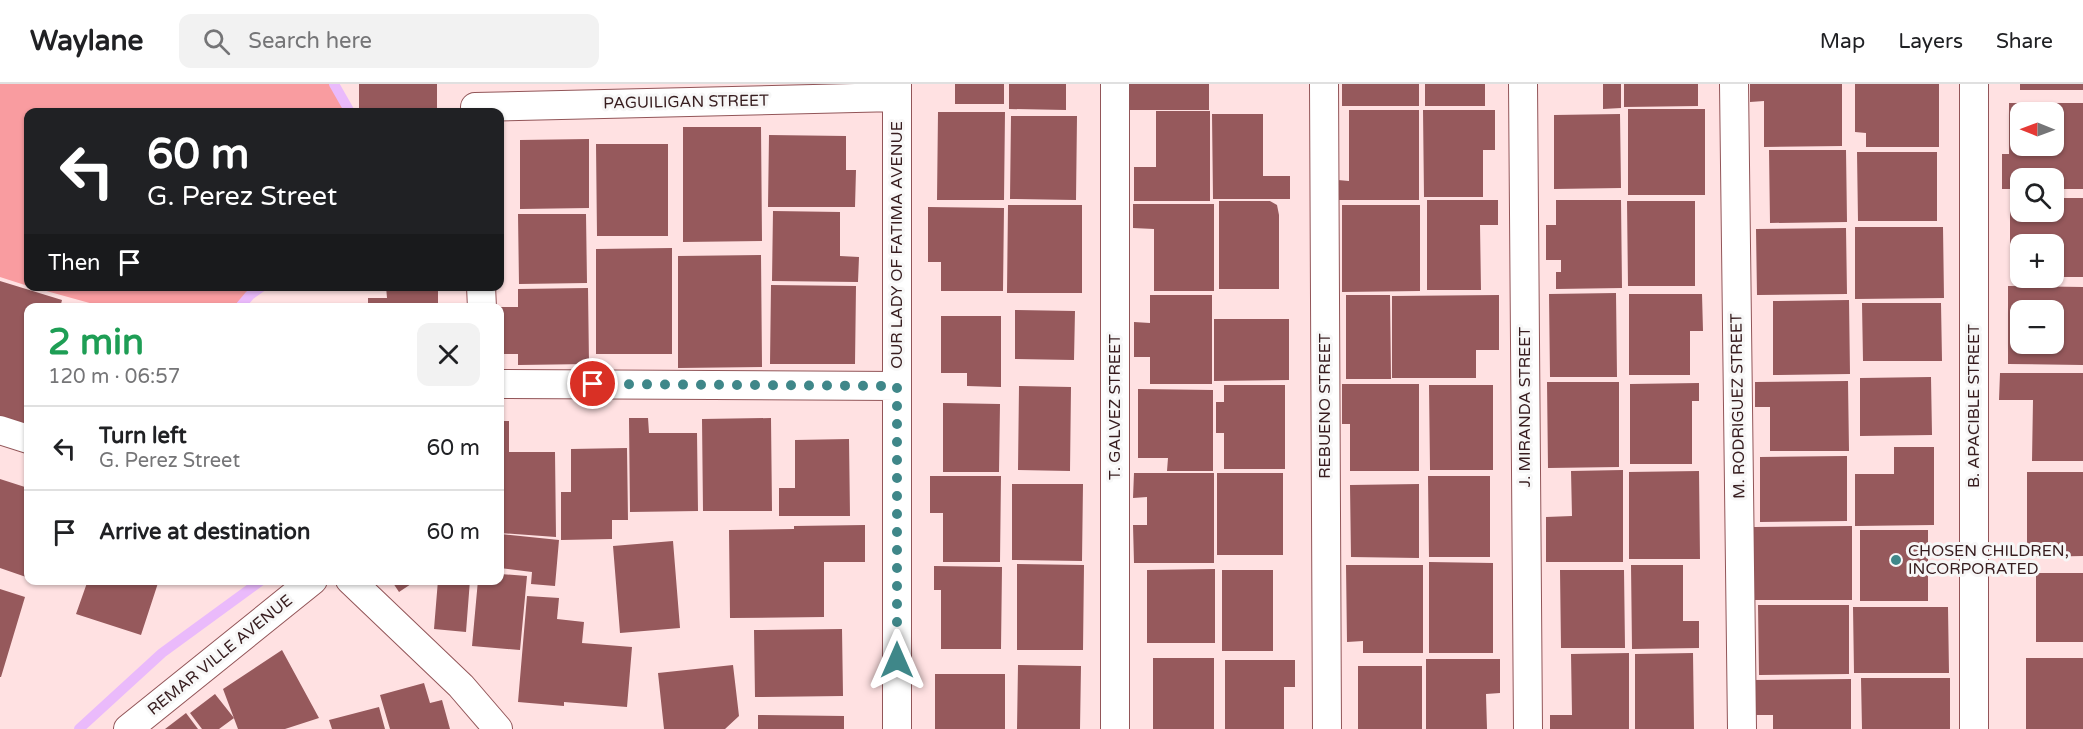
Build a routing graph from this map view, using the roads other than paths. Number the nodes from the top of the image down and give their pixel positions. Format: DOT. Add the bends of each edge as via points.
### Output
graph roads {
  1 [pos="1115,84"];
  2 [pos="1324,84"];
  3 [pos="1523,84"];
  4 [pos="1734,84"];
  5 [pos="1974,84"];
  6 [pos="897,90"];
  7 [pos="474,101"];
  8 [pos="504,384"];
  9 [pos="897,386"];
  10 [pos="0,430"];
  11 [pos="24,438"];
  12 [pos="307,585"];
  13 [pos="355,585"];
  14 [pos="128,729"];
  15 [pos="498,729"];
  16 [pos="897,729"];
  17 [pos="1115,729"];
  18 [pos="1327,729"];
  19 [pos="1528,729"];
  20 [pos="1742,729"];
  21 [pos="1974,729"];
  1 -- 17 [label="street, T. GALVEZ STREET"];
  2 -- 18 [label="street, REBUENO STREET"];
  3 -- 19 [label="street, J. MIRANDA STREET"];
  4 -- 20 [label="street, M. RODRIGUEZ STREET"];
  5 -- 21 [label="street, B. APACIBLE STREET"];
  6 -- 7 [label="street, PAGUILIGAN STREET"];
  6 -- 9 [label="street, OUR LADY OF FATIMA AVENUE"];
  8 -- 9 [label="street"];
  9 -- 16 [label="street, OUR LADY OF FATIMA AVENUE"];
  10 -- 11 [label="street"];
  12 -- 14 [label="street, REMAR VILLE AVENUE"];
  13 -- 15 [label="street" via="468,693"];
}
